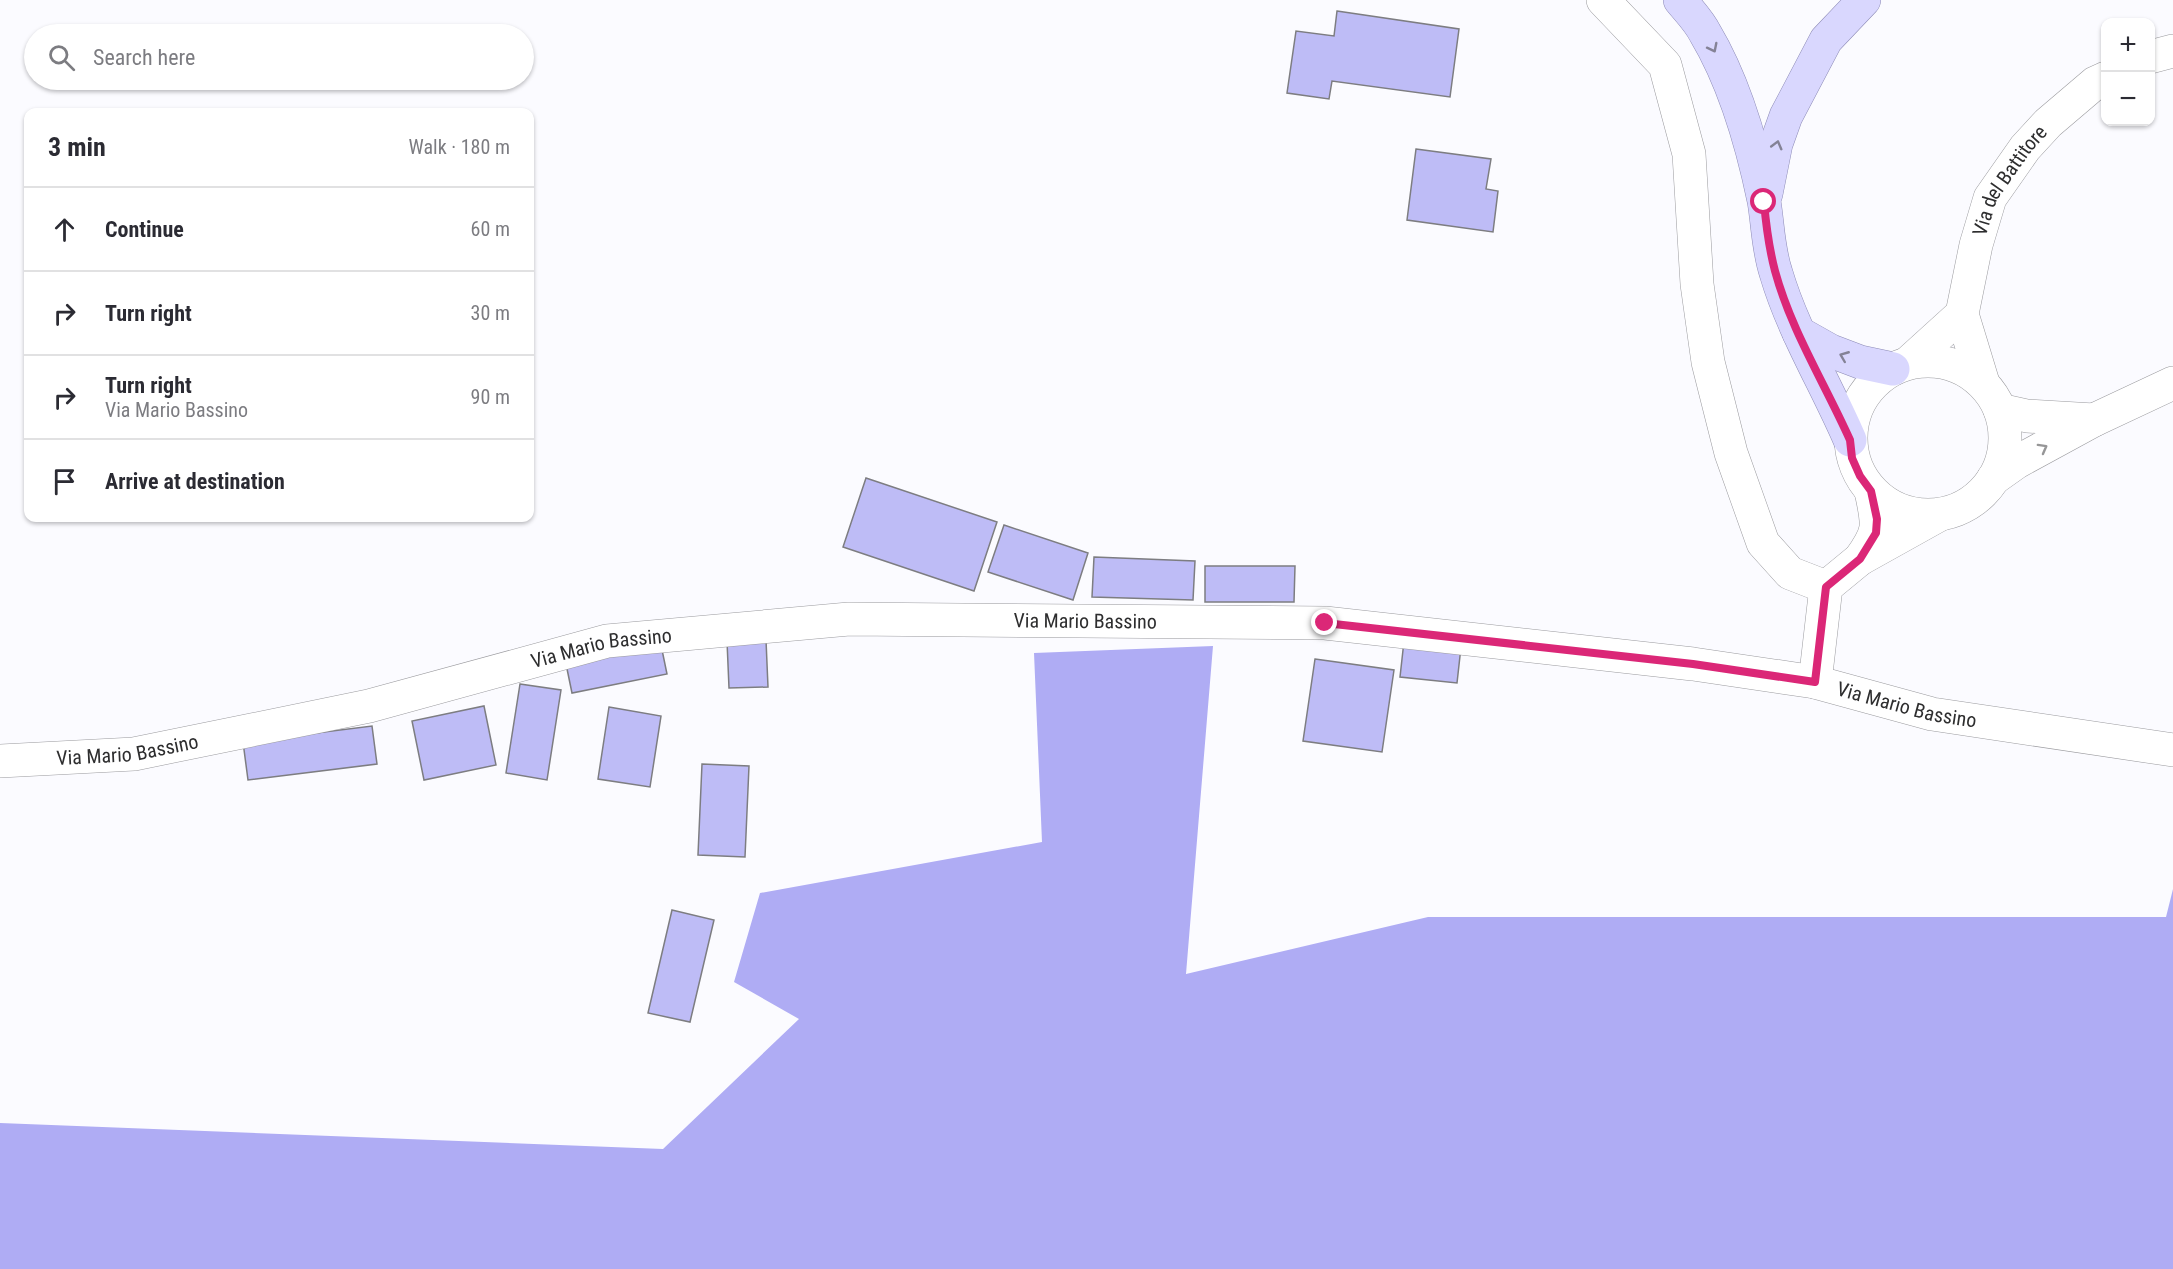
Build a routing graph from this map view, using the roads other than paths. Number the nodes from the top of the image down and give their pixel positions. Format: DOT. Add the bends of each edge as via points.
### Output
graph roads {
  1 [pos="1603,0"];
  2 [pos="1680,0"];
  3 [pos="1863,0"];
  4 [pos="2173,51"];
  5 [pos="2155,56"];
  6 [pos="2101,80"];
  7 [pos="1764,202"];
  8 [pos="1962,314"];
  9 [pos="1799,333"];
  10 [pos="1901,366"];
  11 [pos="2173,383"];
  12 [pos="1992,396"];
  13 [pos="2094,420"];
  14 [pos="1850,440"];
  15 [pos="1993,479"];
  16 [pos="1871,491"];
  17 [pos="1939,515"];
  18 [pos="1860,559"];
  19 [pos="1826,587"];
  20 [pos="1815,682"];
  21 [pos="2173,750"];
  22 [pos="0,761"];
  1 -- 19 [label="street" via="1665,65 1689,154 1697,284 1708,362 1731,453 1763,543 1790,573"];
  2 -- 7 [label="main road, one-way" via="1705,32 1729,80 1746,128"];
  7 -- 3 [label="main road, one-way" via="1786,116 1826,40"];
  4 -- 5 [label="street"];
  6 -- 8 [label="street, Via del Battitore" via="2048,123 1990,198"];
  7 -- 9 [label="main road" via="1775,270"];
  8 -- 10 [label="street"];
  8 -- 12 [label="street"];
  10 -- 9 [label="main road, one-way" via="1860,362"];
  9 -- 14 [label="main road"];
  10 -- 12 [label="street" via="1925,360 1956,365 1971,373"];
  10 -- 14 [label="street" via="1868,388 1852,421"];
  11 -- 13 [label="street"];
  12 -- 13 [label="street" via="2027,416"];
  12 -- 15 [label="street" via="2005,426 2006,441"];
  15 -- 13 [label="street, one-way"];
  14 -- 16 [label="street" via="1852,458"];
  15 -- 17 [label="street" via="1973,501"];
  16 -- 17 [label="street" via="1902,511"];
  16 -- 18 [label="street" via="1876,533"];
  17 -- 18 [label="street"];
  18 -- 19 [label="street"];
  19 -- 20 [label="street"];
  20 -- 21 [label="street, Via Mario Bassino" via="1932,714"];
  20 -- 22 [label="street, Via Mario Bassino" via="1693,664 1325,623 849,619 607,641 369,706 134,754"];
}
